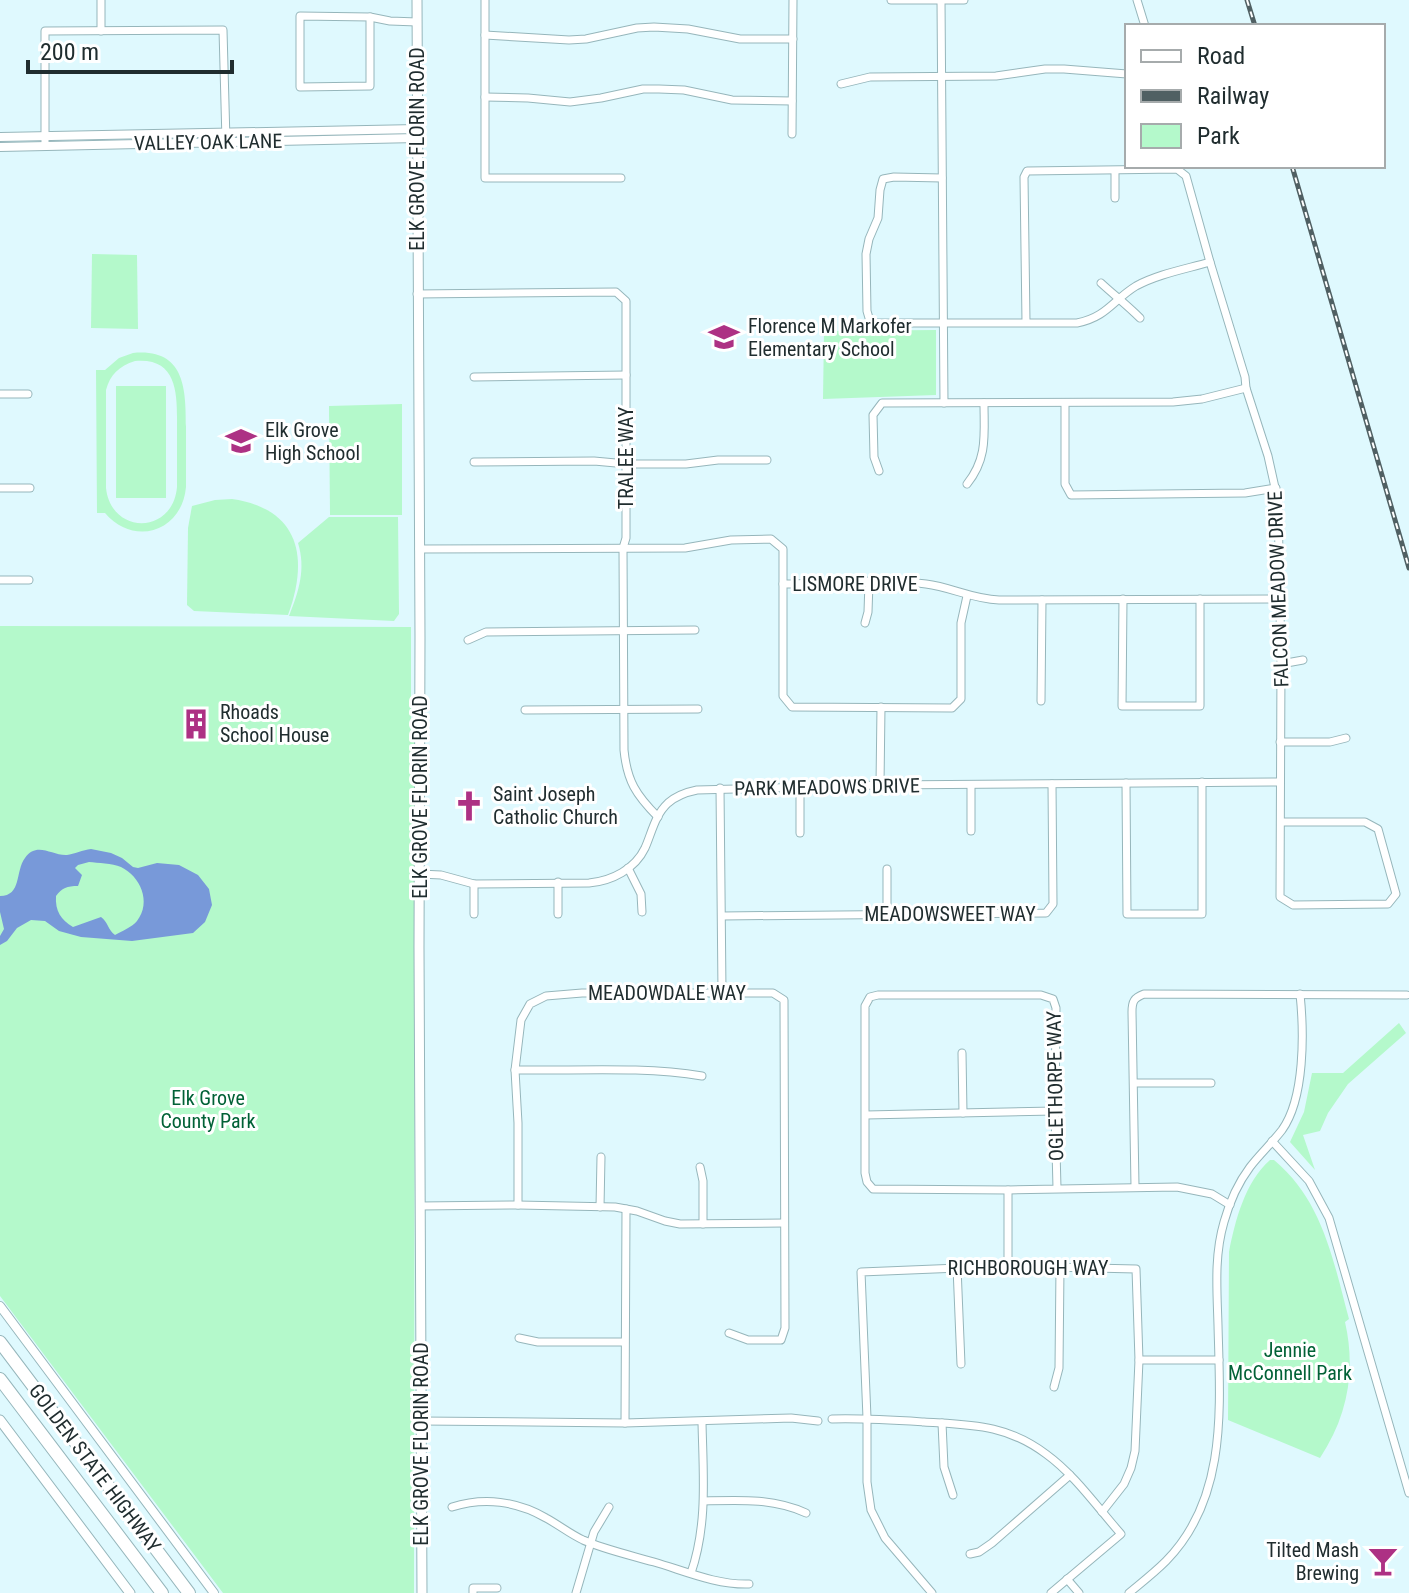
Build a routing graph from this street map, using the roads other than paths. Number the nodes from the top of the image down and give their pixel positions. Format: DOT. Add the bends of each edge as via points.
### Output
graph roads {
  1 [pos="101,0"];
  2 [pos="417,0"];
  3 [pos="485,0"];
  4 [pos="793,0"];
  5 [pos="891,0"];
  6 [pos="941,0"];
  7 [pos="964,0"];
  8 [pos="1137,0"];
  9 [pos="370,17"];
  10 [pos="417,22"];
  11 [pos="1144,24"];
  12 [pos="101,31"];
  13 [pos="485,35"];
  14 [pos="793,39"];
  15 [pos="1125,74"];
  16 [pos="941,76"];
  17 [pos="841,84"];
  18 [pos="485,97"];
  19 [pos="792,101"];
  20 [pos="417,133"];
  21 [pos="792,134"];
  22 [pos="45,135"];
  23 [pos="0,137"];
  24 [pos="226,137"];
  25 [pos="45,146"];
  26 [pos="0,147"];
  27 [pos="1115,171"];
  28 [pos="621,178"];
  29 [pos="942,178"];
  30 [pos="1115,198"];
  31 [pos="1210,262"];
  32 [pos="1101,283"];
  33 [pos="417,294"];
  34 [pos="1120,299"];
  35 [pos="1140,318"];
  36 [pos="1026,322"];
  37 [pos="943,323"];
  38 [pos="626,375"];
  39 [pos="474,377"];
  40 [pos="1246,388"];
  41 [pos="0,394"];
  42 [pos="28,394"];
  43 [pos="944,403"];
  44 [pos="984,403"];
  45 [pos="1065,403"];
  46 [pos="767,460"];
  47 [pos="474,462"];
  48 [pos="627,464"];
  49 [pos="879,471"];
  50 [pos="967,484"];
  51 [pos="0,488"];
  52 [pos="30,488"];
  53 [pos="1276,488"];
  54 [pos="623,548"];
  55 [pos="419,549"];
  56 [pos="0,580"];
  57 [pos="29,580"];
  58 [pos="869,582"];
  59 [pos="783,584"];
  60 [pos="967,596"];
  61 [pos="1123,599"];
  62 [pos="1200,599"];
  63 [pos="1279,599"];
  64 [pos="1042,600"];
  65 [pos="865,623"];
  66 [pos="623,630"];
  67 [pos="695,630"];
  68 [pos="468,640"];
  69 [pos="1303,660"];
  70 [pos="1281,664"];
  71 [pos="1041,701"];
  72 [pos="881,707"];
  73 [pos="698,709"];
  74 [pos="525,710"];
  75 [pos="624,710"];
  76 [pos="1346,738"];
  77 [pos="1280,742"];
  78 [pos="1202,782"];
  79 [pos="1280,782"];
  80 [pos="1126,783"];
  81 [pos="1052,784"];
  82 [pos="880,785"];
  83 [pos="971,785"];
  84 [pos="800,787"];
  85 [pos="720,788"];
  86 [pos="658,817"];
  87 [pos="1281,822"];
  88 [pos="971,831"];
  89 [pos="800,833"];
  90 [pos="628,868"];
  91 [pos="887,869"];
  92 [pos="420,874"];
  93 [pos="558,882"];
  94 [pos="474,884"];
  95 [pos="642,912"];
  96 [pos="887,913"];
  97 [pos="474,914"];
  98 [pos="558,914"];
  99 [pos="722,916"];
  100 [pos="722,992"];
  101 [pos="1300,994"];
  102 [pos="1407,995"];
  103 [pos="962,1053"];
  104 [pos="515,1070"];
  105 [pos="702,1076"];
  106 [pos="1134,1083"];
  107 [pos="1211,1083"];
  108 [pos="1055,1111"];
  109 [pos="963,1113"];
  110 [pos="866,1115"];
  111 [pos="1272,1141"];
  112 [pos="601,1157"];
  113 [pos="700,1167"];
  114 [pos="1135,1186"];
  115 [pos="1057,1188"];
  116 [pos="1008,1190"];
  117 [pos="518,1205"];
  118 [pos="1230,1205"];
  119 [pos="420,1206"];
  120 [pos="600,1207"];
  121 [pos="626,1209"];
  122 [pos="784,1223"];
  123 [pos="703,1224"];
  124 [pos="1008,1266"];
  125 [pos="957,1267"];
  126 [pos="1060,1267"];
  127 [pos="0,1306"];
  128 [pos="729,1333"];
  129 [pos="519,1338"];
  130 [pos="0,1342"];
  131 [pos="624,1342"];
  132 [pos="1139,1360"];
  133 [pos="1219,1360"];
  134 [pos="961,1364"];
  135 [pos="0,1379"];
  136 [pos="1054,1387"];
  137 [pos="867,1418"];
  138 [pos="832,1419"];
  139 [pos="0,1420"];
  140 [pos="421,1421"];
  141 [pos="818,1421"];
  142 [pos="702,1422"];
  143 [pos="625,1423"];
  144 [pos="942,1423"];
  145 [pos="1070,1475"];
  146 [pos="1409,1493"];
  147 [pos="953,1495"];
  148 [pos="704,1501"];
  149 [pos="452,1507"];
  150 [pos="609,1507"];
  151 [pos="1102,1512"];
  152 [pos="806,1513"];
  153 [pos="591,1543"];
  154 [pos="970,1554"];
  155 [pos="691,1573"];
  156 [pos="1067,1579"];
  157 [pos="749,1584"];
  158 [pos="497,1588"];
  159 [pos="930,1592"];
  160 [pos="130,1593"];
  161 [pos="162,1593"];
  162 [pos="189,1593"];
  163 [pos="214,1593"];
  164 [pos="422,1593"];
  165 [pos="473,1593"];
  166 [pos="576,1593"];
  167 [pos="1051,1593"];
  168 [pos="1079,1593"];
  169 [pos="1129,1593"];
  1 -- 12 [label="street"];
  2 -- 10 [label="main road, ELK GROVE FLORIN ROAD"];
  3 -- 13 [label="street"];
  4 -- 14 [label="street"];
  5 -- 6 [label="street"];
  6 -- 7 [label="street"];
  6 -- 16 [label="street"];
  8 -- 11 [label="street"];
  9 -- 9 [label="street" via="300,16 300,87 370,86"];
  9 -- 10 [label="street"];
  10 -- 20 [label="main road, ELK GROVE FLORIN ROAD"];
  12 -- 22 [label="street" via="45,31"];
  12 -- 24 [label="street" via="223,30"];
  13 -- 14 [label="street" via="569,40 654,27 740,39"];
  13 -- 18 [label="street"];
  14 -- 19 [label="street"];
  15 -- 16 [label="street" via="1054,69"];
  16 -- 17 [label="street" via="870,77"];
  16 -- 29 [label="street"];
  18 -- 19 [label="street" via="570,102 659,89 732,100"];
  18 -- 28 [label="street" via="485,178"];
  19 -- 21 [label="street"];
  20 -- 24 [label="street, VALLEY OAK LANE"];
  20 -- 33 [label="main road, ELK GROVE FLORIN ROAD"];
  22 -- 23 [label="street, VALLEY OAK LANE"];
  22 -- 24 [label="street, VALLEY OAK LANE"];
  22 -- 25 [label="street"];
  24 -- 25 [label="street, VALLEY OAK LANE"];
  25 -- 26 [label="street, VALLEY OAK LANE"];
  27 -- 30 [label="street"];
  27 -- 31 [label="street, FALCON MEADOW DRIVE" via="1177,169 1186,176"];
  27 -- 36 [label="street, FALCON MEADOW DRIVE" via="1027,171"];
  29 -- 37 [label="street"];
  29 -- 37 [label="street" via="883,179 866,254 867,311 872,321"];
  31 -- 34 [label="street" via="1143,283"];
  31 -- 40 [label="street, FALCON MEADOW DRIVE"];
  32 -- 34 [label="street"];
  33 -- 38 [label="street, TRALEE WAY" via="616,292 626,301"];
  33 -- 55 [label="main road, ELK GROVE FLORIN ROAD"];
  34 -- 35 [label="street"];
  34 -- 36 [label="street" via="1084,321"];
  36 -- 37 [label="street"];
  37 -- 43 [label="street"];
  38 -- 39 [label="street"];
  38 -- 48 [label="street, TRALEE WAY"];
  40 -- 45 [label="street" via="1187,401"];
  40 -- 53 [label="street, FALCON MEADOW DRIVE"];
  41 -- 42 [label="street"];
  43 -- 44 [label="street"];
  43 -- 49 [label="street" via="882,403 873,415"];
  44 -- 45 [label="street"];
  44 -- 50 [label="street" via="983,452"];
  45 -- 53 [label="street" via="1065,484 1071,495"];
  46 -- 48 [label="street"];
  47 -- 48 [label="street"];
  48 -- 54 [label="street, TRALEE WAY"];
  51 -- 52 [label="street"];
  53 -- 63 [label="street, FALCON MEADOW DRIVE"];
  54 -- 55 [label="street, LISMORE DRIVE"];
  54 -- 59 [label="street, LISMORE DRIVE" via="692,548 771,539 783,549"];
  54 -- 66 [label="street, TRALEE WAY"];
  55 -- 92 [label="main road, ELK GROVE FLORIN ROAD"];
  56 -- 57 [label="street"];
  58 -- 59 [label="street, LISMORE DRIVE"];
  58 -- 60 [label="street, LISMORE DRIVE" via="929,584"];
  58 -- 65 [label="street"];
  59 -- 72 [label="street" via="783,696 792,707"];
  60 -- 64 [label="street, LISMORE DRIVE"];
  60 -- 72 [label="street" via="961,623 961,699 952,708"];
  61 -- 62 [label="street, LISMORE DRIVE"];
  61 -- 62 [label="street" via="1122,706 1200,706"];
  61 -- 64 [label="street, LISMORE DRIVE"];
  62 -- 63 [label="street, LISMORE DRIVE"];
  63 -- 70 [label="street, FALCON MEADOW DRIVE"];
  64 -- 71 [label="street"];
  66 -- 67 [label="street"];
  66 -- 68 [label="street" via="486,632"];
  66 -- 75 [label="street, TRALEE WAY"];
  69 -- 70 [label="street"];
  70 -- 77 [label="street, FALCON MEADOW DRIVE"];
  72 -- 82 [label="street"];
  73 -- 75 [label="street"];
  74 -- 75 [label="street"];
  75 -- 86 [label="street, TRALEE WAY" via="629,777"];
  76 -- 77 [label="street"];
  77 -- 79 [label="street, FALCON MEADOW DRIVE"];
  78 -- 79 [label="street, PARK MEADOWS DRIVE"];
  78 -- 80 [label="street, PARK MEADOWS DRIVE"];
  78 -- 80 [label="street" via="1202,914 1127,914"];
  79 -- 87 [label="street, FALCON MEADOW DRIVE"];
  80 -- 81 [label="street, PARK MEADOWS DRIVE"];
  81 -- 83 [label="street, PARK MEADOWS DRIVE"];
  81 -- 96 [label="street, MEADOWSWEET WAY" via="1053,904 1046,913"];
  82 -- 83 [label="street, PARK MEADOWS DRIVE"];
  82 -- 84 [label="street, PARK MEADOWS DRIVE"];
  83 -- 88 [label="street"];
  84 -- 85 [label="street, PARK MEADOWS DRIVE"];
  84 -- 89 [label="street"];
  85 -- 86 [label="street, PARK MEADOWS DRIVE" via="689,792 670,802"];
  85 -- 99 [label="street"];
  86 -- 90 [label="street, PARK MEADOWS DRIVE" via="643,852"];
  87 -- 87 [label="street, FALCON MEADOW DRIVE" via="1365,822 1378,829 1396,894 1388,904 1293,905 1280,897"];
  90 -- 93 [label="street" via="596,882"];
  90 -- 95 [label="street" via="641,894"];
  91 -- 96 [label="street"];
  92 -- 94 [label="street"];
  92 -- 119 [label="main road, ELK GROVE FLORIN ROAD"];
  93 -- 94 [label="street"];
  93 -- 98 [label="street"];
  94 -- 97 [label="street"];
  96 -- 99 [label="street, MEADOWSWEET WAY"];
  99 -- 100 [label="street"];
  100 -- 104 [label="street, MEADOWDALE WAY" via="539,998 521,1020"];
  100 -- 122 [label="street, MEADOWDALE WAY" via="773,993 784,1000"];
  101 -- 102 [label="street"];
  101 -- 106 [label="street" via="1136,997"];
  101 -- 111 [label="street" via="1299,1087 1289,1116"];
  103 -- 109 [label="street"];
  104 -- 105 [label="street"];
  104 -- 117 [label="street, MEADOWDALE WAY"];
  106 -- 107 [label="street"];
  106 -- 114 [label="street"];
  108 -- 109 [label="street"];
  108 -- 110 [label="street, OGLETHORPE WAY" via="1053,999 878,995 865,1006"];
  108 -- 115 [label="street, OGLETHORPE WAY"];
  109 -- 110 [label="street"];
  110 -- 116 [label="street" via="869,1187"];
  111 -- 118 [label="street" via="1248,1170"];
  111 -- 146 [label="street" via="1309,1181 1329,1218"];
  112 -- 120 [label="street"];
  113 -- 123 [label="street"];
  114 -- 115 [label="street"];
  114 -- 118 [label="street" via="1189,1188"];
  115 -- 116 [label="street"];
  116 -- 124 [label="street"];
  117 -- 119 [label="street"];
  117 -- 120 [label="street"];
  118 -- 133 [label="street" via="1217,1259"];
  119 -- 140 [label="main road, ELK GROVE FLORIN ROAD"];
  120 -- 121 [label="street"];
  121 -- 123 [label="street" via="673,1223"];
  121 -- 131 [label="street"];
  122 -- 123 [label="street"];
  122 -- 128 [label="street" via="781,1340 748,1340"];
  124 -- 125 [label="street, RICHBOROUGH WAY"];
  124 -- 126 [label="street, RICHBOROUGH WAY"];
  125 -- 134 [label="street"];
  125 -- 137 [label="street, RICHBOROUGH WAY" via="861,1272"];
  126 -- 132 [label="street, RICHBOROUGH WAY" via="1136,1269"];
  126 -- 136 [label="street"];
  127 -- 163 [label="street"];
  129 -- 131 [label="street"];
  130 -- 162 [label="highway, GOLDEN STATE HIGHWAY"];
  131 -- 143 [label="street"];
  132 -- 133 [label="street"];
  132 -- 151 [label="street, RICHBOROUGH WAY" via="1134,1460 1124,1484"];
  133 -- 169 [label="street" via="1217,1448 1207,1495 1179,1546"];
  135 -- 161 [label="highway, GOLDEN STATE HIGHWAY"];
  137 -- 138 [label="street"];
  137 -- 144 [label="street"];
  137 -- 159 [label="street" via="868,1495 875,1520"];
  139 -- 160 [label="main road"];
  140 -- 143 [label="street"];
  140 -- 164 [label="main road, ELK GROVE FLORIN ROAD"];
  141 -- 142 [label="street"];
  142 -- 143 [label="street"];
  142 -- 148 [label="street"];
  144 -- 145 [label="street" via="983,1426 1015,1436"];
  144 -- 147 [label="street" via="944,1467"];
  145 -- 151 [label="street"];
  145 -- 154 [label="street" via="992,1543"];
  148 -- 152 [label="street" via="768,1502"];
  148 -- 155 [label="street"];
  149 -- 153 [label="street" via="489,1501 511,1504"];
  150 -- 153 [label="street"];
  151 -- 156 [label="street" via="1121,1534"];
  153 -- 155 [label="street"];
  153 -- 166 [label="street"];
  155 -- 157 [label="street"];
  156 -- 167 [label="street"];
  156 -- 168 [label="street"];
  158 -- 165 [label="street" via="473,1588"];
}
